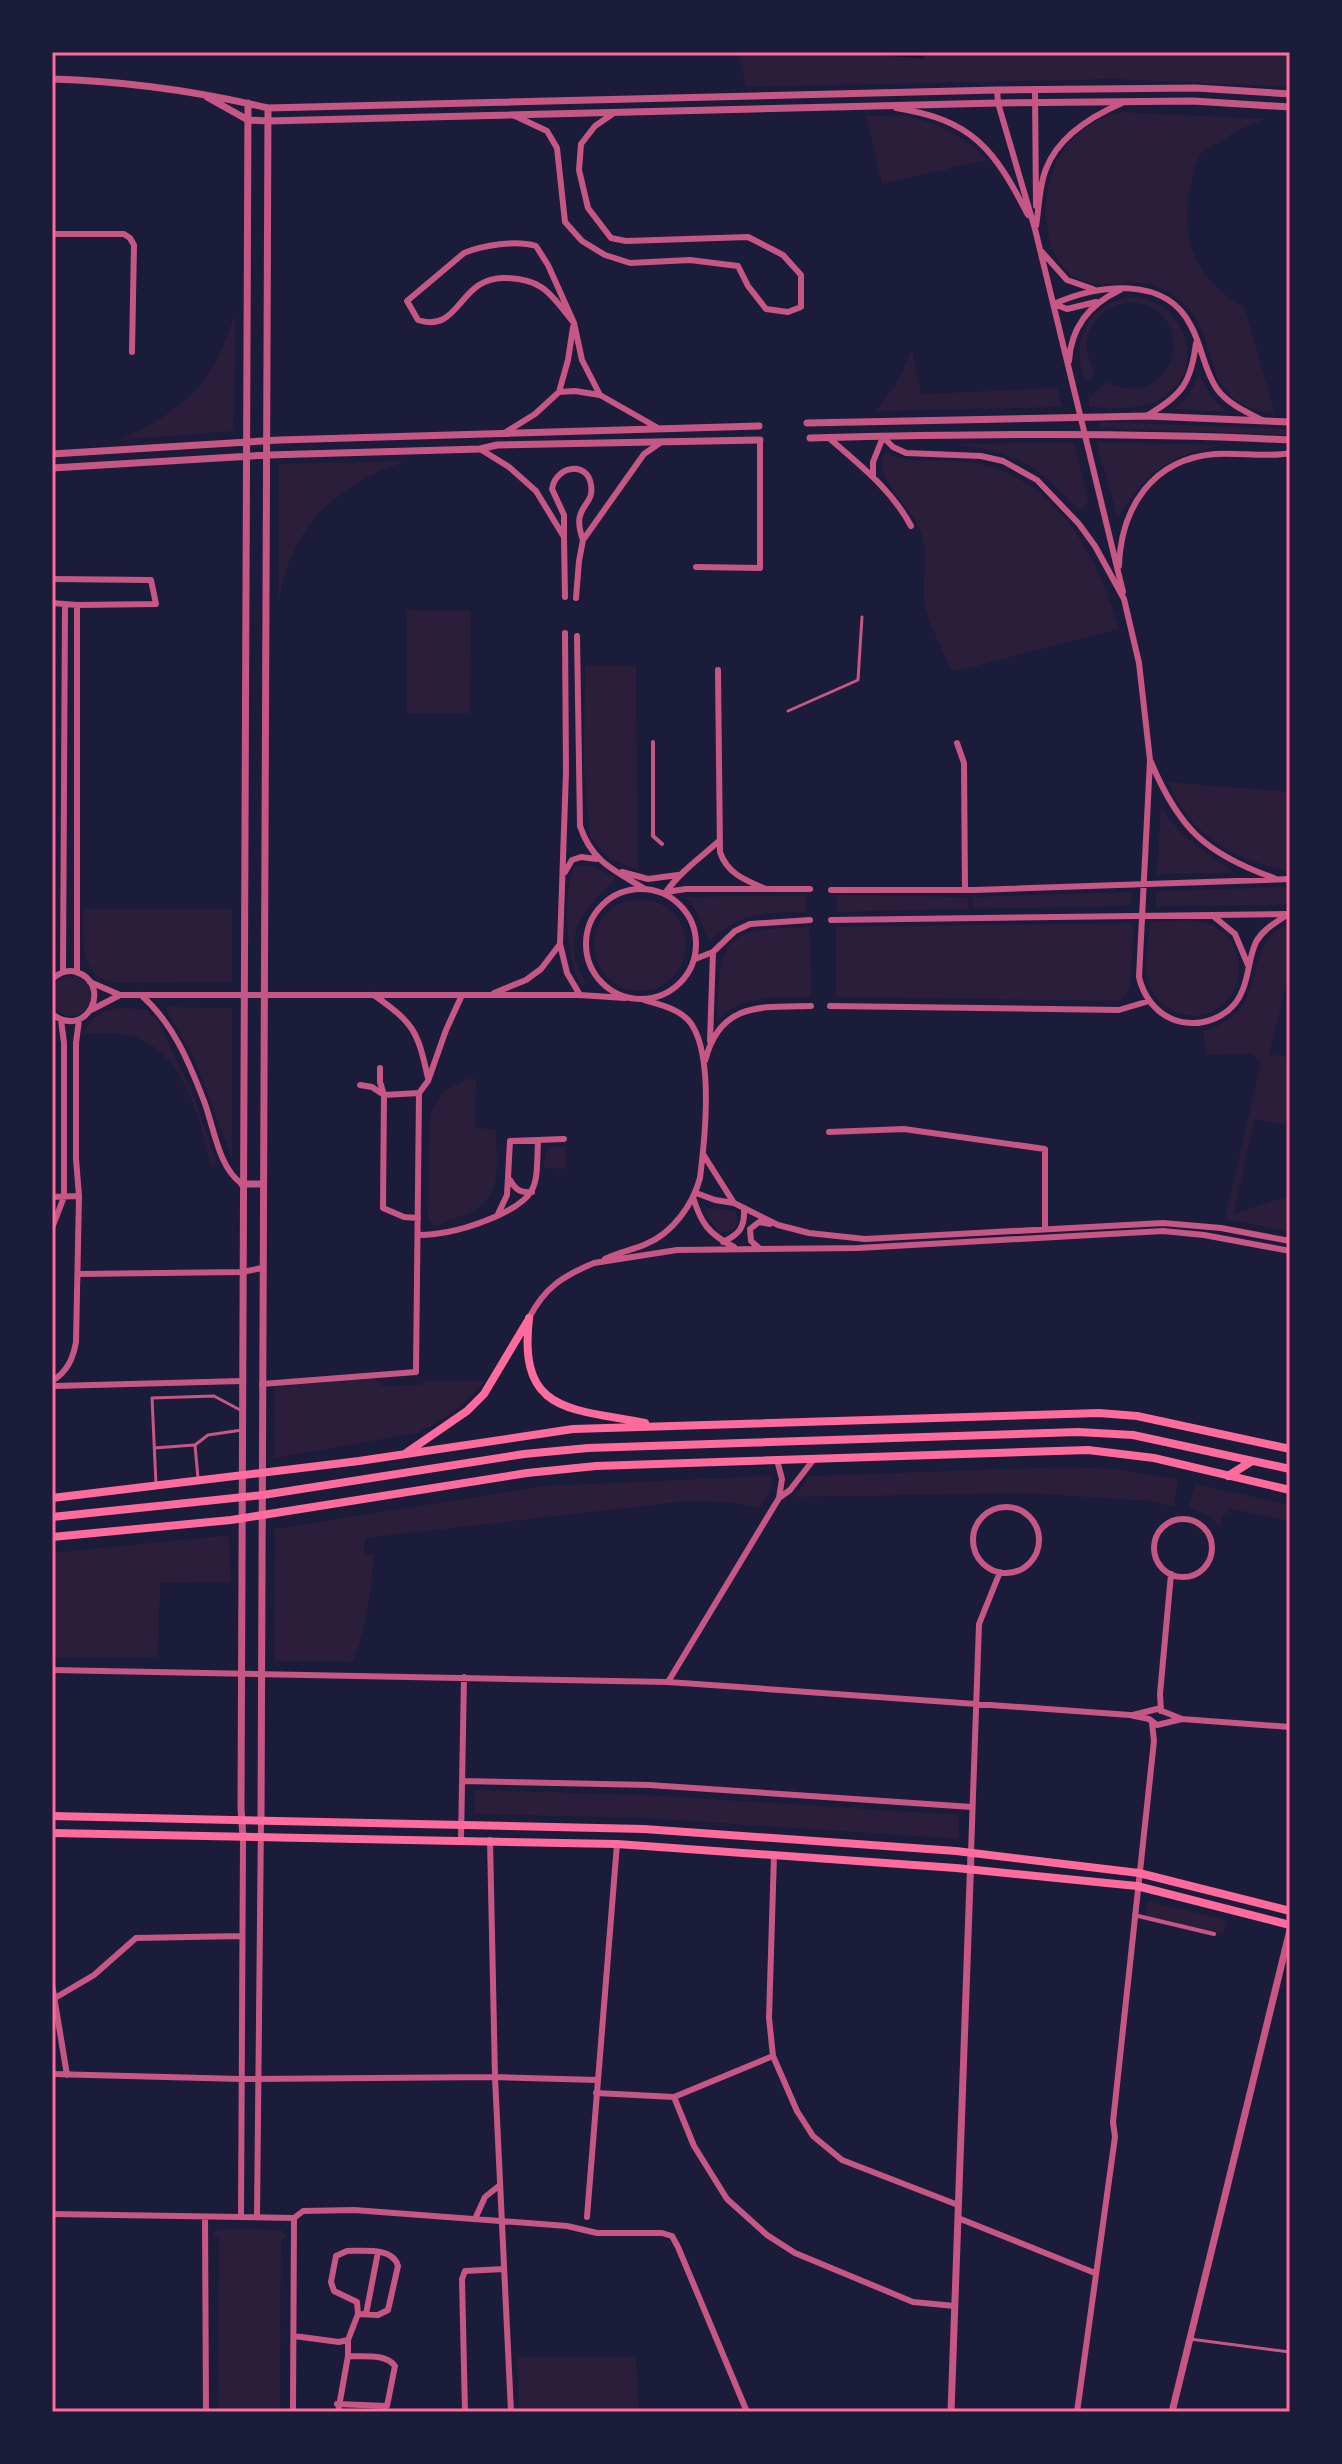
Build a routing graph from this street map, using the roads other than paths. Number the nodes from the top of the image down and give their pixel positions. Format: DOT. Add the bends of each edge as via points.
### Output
graph roads {
  1 [pos="52,79"];
  2 [pos="1035,89"];
  3 [pos="997,90"];
  4 [pos="202,93"];
  5 [pos="1290,94"];
  6 [pos="1126,101"];
  7 [pos="248,103"];
  8 [pos="998,103"];
  9 [pos="1035,103"];
  10 [pos="884,106"];
  11 [pos="1290,107"];
  12 [pos="268,108"];
  13 [pos="615,112"];
  14 [pos="513,115"];
  15 [pos="248,120"];
  16 [pos="268,121"];
  17 [pos="1035,229"];
  18 [pos="52,234"];
  19 [pos="1041,251"];
  20 [pos="1123,289"];
  21 [pos="1097,290"];
  22 [pos="1099,301"];
  23 [pos="1054,304"];
  24 [pos="574,323"];
  25 [pos="1196,339"];
  26 [pos="132,352"];
  27 [pos="568,360"];
  28 [pos="582,360"];
  29 [pos="1069,368"];
  30 [pos="559,392"];
  31 [pos="600,395"];
  32 [pos="1147,416"];
  33 [pos="1262,420"];
  34 [pos="1290,422"];
  35 [pos="807,423"];
  36 [pos="759,426"];
  37 [pos="658,428"];
  38 [pos="506,432"];
  39 [pos="883,437"];
  40 [pos="810,438"];
  41 [pos="829,438"];
  42 [pos="268,440"];
  43 [pos="760,440"];
  44 [pos="1290,440"];
  45 [pos="247,441"];
  46 [pos="660,443"];
  47 [pos="497,445"];
  48 [pos="480,449"];
  49 [pos="1290,453"];
  50 [pos="52,454"];
  51 [pos="268,455"];
  52 [pos="247,456"];
  53 [pos="52,468"];
  54 [pos="873,477"];
  55 [pos="911,526"];
  56 [pos="564,537"];
  57 [pos="583,540"];
  58 [pos="696,567"];
  59 [pos="1119,578"];
  60 [pos="52,579"];
  61 [pos="565,597"];
  62 [pos="576,598"];
  63 [pos="1124,599"];
  64 [pos="52,603"];
  65 [pos="65,605"];
  66 [pos="77,605"];
  67 [pos="862,617"];
  68 [pos="565,633"];
  69 [pos="577,636"];
  70 [pos="718,670"];
  71 [pos="788,711"];
  72 [pos="653,742"];
  73 [pos="957,743"];
  74 [pos="1150,760"];
  75 [pos="719,841"];
  76 [pos="662,844"];
  77 [pos="597,859"];
  78 [pos="612,869"];
  79 [pos="564,874"];
  80 [pos="678,875"];
  81 [pos="1278,879"];
  82 [pos="1290,879"];
  83 [pos="1144,884"];
  84 [pos="645,889"];
  85 [pos="766,889"];
  86 [pos="810,889"];
  87 [pos="831,890"];
  88 [pos="965,890"];
  89 [pos="666,892"];
  90 [pos="1289,914"];
  91 [pos="1142,915"];
  92 [pos="1212,915"];
  93 [pos="810,920"];
  94 [pos="831,920"];
  95 [pos="560,944"];
  96 [pos="713,952"];
  97 [pos="695,959"];
  98 [pos="1248,965"];
  99 [pos="63,972"];
  100 [pos="77,972"];
  101 [pos="52,979"];
  102 [pos="90,982"];
  103 [pos="265,994"];
  104 [pos="120,995"];
  105 [pos="141,995"];
  106 [pos="245,995"];
  107 [pos="374,995"];
  108 [pos="462,995"];
  109 [pos="486,995"];
  110 [pos="580,995"];
  111 [pos="625,998"];
  112 [pos="644,1000"];
  113 [pos="1149,1001"];
  114 [pos="811,1006"];
  115 [pos="830,1006"];
  116 [pos="91,1010"];
  117 [pos="52,1014"];
  118 [pos="61,1020"];
  119 [pos="79,1020"];
  120 [pos="693,1025"];
  121 [pos="710,1026"];
  122 [pos="710,1042"];
  123 [pos="705,1061"];
  124 [pos="380,1068"];
  125 [pos="428,1081"];
  126 [pos="360,1085"];
  127 [pos="419,1093"];
  128 [pos="384,1095"];
  129 [pos="829,1132"];
  130 [pos="564,1139"];
  131 [pos="538,1141"];
  132 [pos="703,1154"];
  133 [pos="510,1180"];
  134 [pos="242,1184"];
  135 [pos="263,1184"];
  136 [pos="532,1192"];
  137 [pos="695,1195"];
  138 [pos="79,1196"];
  139 [pos="52,1197"];
  140 [pos="64,1197"];
  141 [pos="734,1203"];
  142 [pos="744,1208"];
  143 [pos="497,1216"];
  144 [pos="418,1218"];
  145 [pos="778,1225"];
  146 [pos="52,1228"];
  147 [pos="1045,1229"];
  148 [pos="418,1235"];
  149 [pos="1290,1241"];
  150 [pos="724,1242"];
  151 [pos="736,1248"];
  152 [pos="760,1248"];
  153 [pos="705,1249"];
  154 [pos="1290,1251"];
  155 [pos="594,1263"];
  156 [pos="262,1268"];
  157 [pos="242,1272"];
  158 [pos="78,1274"];
  159 [pos="529,1318"];
  160 [pos="242,1381"];
  161 [pos="53,1383"];
  162 [pos="262,1384"];
  163 [pos="242,1411"];
  164 [pos="658,1426"];
  165 [pos="242,1430"];
  166 [pos="195,1445"];
  167 [pos="154,1448"];
  168 [pos="1290,1449"];
  169 [pos="403,1455"];
  170 [pos="814,1459"];
  171 [pos="777,1460"];
  172 [pos="359,1461"];
  173 [pos="1252,1461"];
  174 [pos="1290,1469"];
  175 [pos="263,1473"];
  176 [pos="242,1476"];
  177 [pos="1227,1476"];
  178 [pos="198,1481"];
  179 [pos="352,1481"];
  180 [pos="156,1488"];
  181 [pos="1290,1490"];
  182 [pos="263,1495"];
  183 [pos="242,1497"];
  184 [pos="52,1498"];
  185 [pos="779,1498"];
  186 [pos="139,1508"];
  187 [pos="263,1514"];
  188 [pos="52,1517"];
  189 [pos="242,1518"];
  190 [pos="129,1528"];
  191 [pos="52,1537"];
  192 [pos="1000,1572"];
  193 [pos="1171,1574"];
  194 [pos="52,1670"];
  195 [pos="241,1673"];
  196 [pos="261,1673"];
  197 [pos="464,1677"];
  198 [pos="668,1682"];
  199 [pos="1160,1694"];
  200 [pos="976,1704"];
  201 [pos="1162,1712"];
  202 [pos="1151,1716"];
  203 [pos="1182,1719"];
  204 [pos="1162,1722"];
  205 [pos="1290,1727"];
  206 [pos="1154,1741"];
  207 [pos="462,1781"];
  208 [pos="972,1807"];
  209 [pos="52,1816"];
  210 [pos="241,1820"];
  211 [pos="261,1820"];
  212 [pos="461,1825"];
  213 [pos="52,1833"];
  214 [pos="243,1838"];
  215 [pos="260,1838"];
  216 [pos="775,1838"];
  217 [pos="461,1839"];
  218 [pos="490,1840"];
  219 [pos="617,1844"];
  220 [pos="971,1853"];
  221 [pos="774,1855"];
  222 [pos="969,1869"];
  223 [pos="1139,1873"];
  224 [pos="1137,1886"];
  225 [pos="1290,1911"];
  226 [pos="1134,1915"];
  227 [pos="1290,1928"];
  228 [pos="1214,1934"];
  229 [pos="242,1936"];
  230 [pos="52,1984"];
  231 [pos="55,1998"];
  232 [pos="773,2056"];
  233 [pos="52,2074"];
  234 [pos="67,2075"];
  235 [pos="495,2077"];
  236 [pos="241,2079"];
  237 [pos="258,2079"];
  238 [pos="597,2080"];
  239 [pos="596,2093"];
  240 [pos="674,2097"];
  241 [pos="500,2185"];
  242 [pos="958,2205"];
  243 [pos="52,2214"];
  244 [pos="205,2217"];
  245 [pos="241,2217"];
  246 [pos="257,2217"];
  247 [pos="587,2217"];
  248 [pos="294,2218"];
  249 [pos="958,2218"];
  250 [pos="475,2219"];
  251 [pos="502,2221"];
  252 [pos="584,2230"];
  253 [pos="378,2252"];
  254 [pos="504,2269"];
  255 [pos="1095,2273"];
  256 [pos="955,2306"];
  257 [pos="358,2314"];
  258 [pos="366,2314"];
  259 [pos="294,2336"];
  260 [pos="1190,2339"];
  261 [pos="348,2340"];
  262 [pos="1290,2352"];
  263 [pos="348,2356"];
  264 [pos="338,2408"];
  265 [pos="206,2412"];
  266 [pos="293,2412"];
  267 [pos="465,2412"];
  268 [pos="511,2412"];
  269 [pos="747,2412"];
  270 [pos="951,2412"];
  271 [pos="1077,2412"];
  272 [pos="1172,2412"];
  1 -- 4 [label="street"];
  2 -- 3 [label="street"];
  2 -- 5 [label="street" via="1196,88"];
  2 -- 9 [label="street"];
  3 -- 8 [label="street"];
  3 -- 12 [label="street"];
  4 -- 7 [label="street"];
  4 -- 15 [label="street"];
  6 -- 9 [label="street"];
  6 -- 11 [label="street"];
  6 -- 17 [label="street" via="1086,122 1053,156 1045,170"];
  7 -- 12 [label="street"];
  7 -- 15 [label="street"];
  8 -- 9 [label="street"];
  8 -- 10 [label="street"];
  8 -- 17 [label="street"];
  9 -- 17 [label="street"];
  10 -- 13 [label="street"];
  10 -- 17 [label="street" via="946,121 982,144 1006,172"];
  12 -- 16 [label="street"];
  13 -- 14 [label="street"];
  13 -- 14 [label="street" via="581,144 579,170 588,208 611,238 748,237 783,255 801,275 801,307 788,312 766,309 738,266 690,260 630,263 582,241 565,222 557,148 547,131"];
  14 -- 16 [label="street"];
  15 -- 16 [label="street"];
  15 -- 45 [label="street"];
  16 -- 42 [label="street"];
  17 -- 19 [label="street"];
  18 -- 26 [label="street" via="130,238"];
  19 -- 21 [label="street" via="1067,280"];
  19 -- 23 [label="street"];
  20 -- 21 [label="street"];
  20 -- 22 [label="street"];
  20 -- 25 [label="street" via="1168,298 1185,315"];
  21 -- 23 [label="street"];
  22 -- 23 [label="street" via="1067,309"];
  22 -- 29 [label="street" via="1075,332"];
  23 -- 29 [label="street"];
  24 -- 24 [label="street" via="529,278 490,277 479,282 442,321 418,320 407,301 464,253 526,243 536,246"];
  24 -- 27 [label="street"];
  24 -- 28 [label="street"];
  25 -- 32 [label="street" via="1193,367 1183,389"];
  25 -- 33 [label="street" via="1226,399"];
  27 -- 28 [label="street"];
  27 -- 30 [label="street"];
  28 -- 31 [label="street"];
  29 -- 59 [label="street"];
  30 -- 31 [label="street"];
  30 -- 38 [label="street"];
  31 -- 37 [label="street"];
  32 -- 33 [label="street"];
  32 -- 35 [label="street"];
  33 -- 34 [label="street"];
  36 -- 37 [label="street"];
  37 -- 38 [label="street"];
  37 -- 46 [label="street"];
  38 -- 42 [label="street"];
  38 -- 47 [label="street"];
  39 -- 41 [label="street"];
  39 -- 44 [label="street" via="1184,435"];
  39 -- 54 [label="street"];
  39 -- 63 [label="street" via="906,453 981,456 1022,470 1079,524"];
  40 -- 41 [label="street"];
  41 -- 54 [label="street"];
  42 -- 45 [label="street"];
  42 -- 51 [label="street"];
  43 -- 46 [label="street"];
  43 -- 58 [label="street" via="760,568"];
  45 -- 50 [label="street"];
  45 -- 52 [label="street"];
  46 -- 47 [label="street"];
  46 -- 57 [label="street" via="644,454"];
  47 -- 48 [label="street"];
  48 -- 51 [label="street"];
  48 -- 56 [label="street" via="536,491"];
  49 -- 59 [label="street" via="1212,454 1167,470 1138,496 1129,512 1120,539"];
  51 -- 52 [label="street"];
  51 -- 103 [label="street"];
  52 -- 53 [label="street"];
  52 -- 106 [label="street"];
  54 -- 55 [label="street" via="903,509"];
  56 -- 57 [label="street" via="564,515 552,489 560,472 573,469 591,484 578,516"];
  56 -- 61 [label="street"];
  57 -- 62 [label="street"];
  59 -- 63 [label="street"];
  60 -- 66 [label="street" via="142,578 154,586 156,604"];
  63 -- 74 [label="street" via="1139,663"];
  64 -- 65 [label="street"];
  65 -- 66 [label="street"];
  65 -- 99 [label="street"];
  66 -- 100 [label="street"];
  67 -- 71 [label="lane" via="858,680"];
  68 -- 79 [label="street"];
  69 -- 77 [label="street" via="578,810 585,843"];
  70 -- 75 [label="street"];
  72 -- 76 [label="street" via="653,836"];
  73 -- 88 [label="street" via="964,763"];
  74 -- 81 [label="street" via="1179,818 1203,843 1250,870"];
  74 -- 83 [label="street"];
  75 -- 80 [label="street"];
  75 -- 85 [label="street" via="723,862 734,874"];
  77 -- 78 [label="street"];
  77 -- 79 [label="street" via="572,860"];
  78 -- 80 [label="street" via="648,879"];
  78 -- 84 [label="street"];
  79 -- 95 [label="street"];
  80 -- 89 [label="street"];
  81 -- 82 [label="street"];
  81 -- 83 [label="street"];
  83 -- 88 [label="street"];
  83 -- 91 [label="street"];
  84 -- 89 [label="street"];
  84 -- 111 [label="street" via="613,894 595,913 585,938 595,974"];
  85 -- 86 [label="street"];
  85 -- 89 [label="street"];
  87 -- 88 [label="street"];
  89 -- 97 [label="street" via="689,916 696,937"];
  90 -- 92 [label="street"];
  90 -- 98 [label="street" via="1265,930"];
  91 -- 92 [label="street"];
  91 -- 94 [label="street"];
  91 -- 113 [label="street" via="1139,977"];
  92 -- 98 [label="street" via="1235,934"];
  93 -- 96 [label="street" via="750,924"];
  95 -- 109 [label="street" via="533,975"];
  95 -- 110 [label="street" via="567,973"];
  96 -- 97 [label="street"];
  96 -- 121 [label="street"];
  97 -- 112 [label="street" via="678,984"];
  98 -- 113 [label="street" via="1240,997 1215,1019 1178,1021"];
  99 -- 100 [label="street"];
  99 -- 101 [label="street"];
  100 -- 102 [label="street"];
  102 -- 104 [label="street"];
  102 -- 116 [label="street" via="95,995"];
  103 -- 106 [label="street"];
  103 -- 107 [label="street"];
  103 -- 135 [label="street"];
  104 -- 105 [label="street"];
  104 -- 116 [label="street"];
  105 -- 106 [label="street"];
  105 -- 134 [label="street" via="168,1024 204,1101 230,1175"];
  106 -- 134 [label="street"];
  107 -- 108 [label="street"];
  107 -- 125 [label="street" via="411,1025"];
  108 -- 109 [label="street"];
  108 -- 125 [label="street"];
  109 -- 110 [label="street"];
  110 -- 111 [label="street"];
  111 -- 112 [label="street"];
  112 -- 120 [label="street" via="681,1013"];
  113 -- 115 [label="street" via="1119,1010"];
  114 -- 122 [label="street" via="744,1012 719,1027"];
  116 -- 119 [label="street"];
  117 -- 118 [label="street"];
  118 -- 119 [label="street"];
  118 -- 140 [label="street"];
  119 -- 138 [label="street"];
  120 -- 121 [label="street"];
  120 -- 123 [label="street"];
  121 -- 122 [label="street"];
  122 -- 123 [label="street"];
  123 -- 132 [label="street"];
  124 -- 128 [label="street"];
  125 -- 127 [label="street"];
  126 -- 128 [label="street"];
  127 -- 128 [label="street"];
  127 -- 144 [label="street"];
  128 -- 144 [label="street" via="383,1208"];
  129 -- 147 [label="street" via="904,1129 1045,1149"];
  130 -- 131 [label="street"];
  131 -- 133 [label="street" via="510,1141"];
  131 -- 136 [label="street"];
  132 -- 137 [label="street"];
  132 -- 141 [label="street"];
  133 -- 136 [label="street" via="515,1189"];
  133 -- 143 [label="street"];
  134 -- 135 [label="street"];
  134 -- 157 [label="street"];
  135 -- 156 [label="street"];
  136 -- 143 [label="street"];
  137 -- 141 [label="street"];
  137 -- 150 [label="street" via="699,1218"];
  137 -- 155 [label="street" via="662,1236"];
  138 -- 140 [label="street"];
  138 -- 158 [label="street"];
  139 -- 140 [label="street"];
  140 -- 146 [label="street"];
  141 -- 142 [label="street"];
  142 -- 145 [label="street"];
  142 -- 150 [label="street" via="741,1232"];
  143 -- 148 [label="street" via="441,1234"];
  144 -- 148 [label="street"];
  145 -- 147 [label="street" via="865,1239"];
  145 -- 152 [label="street" via="759,1222 750,1229 751,1241"];
  147 -- 149 [label="street" via="1163,1223"];
  148 -- 162 [label="street" via="416,1372"];
  150 -- 151 [label="street"];
  150 -- 153 [label="street"];
  151 -- 152 [label="street"];
  151 -- 153 [label="street"];
  152 -- 154 [label="street" via="858,1248 1163,1231"];
  153 -- 155 [label="street"];
  155 -- 159 [label="street" via="552,1285"];
  156 -- 157 [label="street"];
  156 -- 162 [label="street"];
  157 -- 158 [label="street"];
  157 -- 160 [label="street"];
  158 -- 161 [label="street" via="74,1353"];
  159 -- 164 [label="main road" via="528,1365 544,1393 582,1412"];
  159 -- 169 [label="main road" via="484,1394"];
  160 -- 161 [label="street"];
  160 -- 163 [label="street"];
  162 -- 175 [label="street"];
  163 -- 165 [label="street"];
  163 -- 167 [label="lane" via="214,1396 152,1398"];
  164 -- 168 [label="main road" via="1099,1413 1137,1416"];
  164 -- 169 [label="main road" via="573,1429"];
  165 -- 166 [label="lane" via="208,1435"];
  165 -- 176 [label="street"];
  166 -- 167 [label="lane"];
  166 -- 178 [label="lane"];
  167 -- 180 [label="lane"];
  169 -- 172 [label="main road"];
  170 -- 171 [label="main road"];
  170 -- 177 [label="main road" via="1088,1450 1154,1458"];
  170 -- 185 [label="street"];
  171 -- 185 [label="street"];
  171 -- 187 [label="main road" via="565,1468"];
  172 -- 175 [label="main road"];
  172 -- 179 [label="main road"];
  173 -- 174 [label="main road"];
  173 -- 177 [label="main road"];
  173 -- 179 [label="main road" via="1133,1435 1078,1432 588,1448"];
  175 -- 176 [label="main road"];
  175 -- 182 [label="street"];
  176 -- 178 [label="main road"];
  176 -- 183 [label="street"];
  177 -- 181 [label="main road"];
  178 -- 180 [label="main road"];
  179 -- 182 [label="main road"];
  180 -- 184 [label="main road"];
  182 -- 183 [label="main road"];
  182 -- 187 [label="street"];
  183 -- 186 [label="main road"];
  183 -- 189 [label="street"];
  185 -- 198 [label="street"];
  186 -- 188 [label="main road"];
  186 -- 190 [label="main road"];
  187 -- 189 [label="main road"];
  187 -- 196 [label="street"];
  189 -- 190 [label="main road"];
  189 -- 195 [label="street"];
  190 -- 191 [label="main road"];
  192 -- 192 [label="street" via="1025,1567 1037,1552 1034,1522 1009,1507 984,1514 973,1537 980,1561"];
  192 -- 200 [label="street" via="979,1624"];
  193 -- 193 [label="street" via="1193,1575 1211,1558 1210,1536 1195,1521 1169,1522 1156,1536 1154,1554"];
  193 -- 199 [label="street"];
  194 -- 195 [label="street"];
  195 -- 196 [label="street"];
  195 -- 210 [label="street"];
  196 -- 197 [label="street"];
  196 -- 211 [label="street"];
  197 -- 198 [label="street"];
  197 -- 207 [label="street"];
  198 -- 200 [label="street"];
  199 -- 201 [label="street"];
  199 -- 202 [label="street"];
  200 -- 202 [label="street"];
  200 -- 208 [label="street"];
  201 -- 202 [label="street"];
  201 -- 203 [label="street"];
  201 -- 204 [label="street"];
  202 -- 204 [label="street"];
  202 -- 206 [label="street"];
  203 -- 204 [label="street"];
  203 -- 205 [label="street"];
  204 -- 206 [label="street"];
  206 -- 223 [label="street"];
  207 -- 208 [label="street" via="649,1785"];
  207 -- 212 [label="street"];
  208 -- 220 [label="street"];
  209 -- 210 [label="main road"];
  210 -- 211 [label="main road"];
  210 -- 214 [label="street"];
  211 -- 212 [label="main road"];
  211 -- 215 [label="street"];
  212 -- 216 [label="main road"];
  212 -- 217 [label="street"];
  213 -- 214 [label="main road"];
  214 -- 215 [label="main road"];
  214 -- 229 [label="street"];
  215 -- 217 [label="main road"];
  215 -- 237 [label="street"];
  216 -- 220 [label="main road"];
  216 -- 221 [label="street"];
  217 -- 218 [label="main road"];
  218 -- 219 [label="main road"];
  218 -- 235 [label="street"];
  219 -- 221 [label="main road"];
  219 -- 238 [label="street"];
  220 -- 222 [label="street"];
  220 -- 223 [label="main road"];
  221 -- 222 [label="main road"];
  221 -- 232 [label="street" via="769,2018"];
  222 -- 224 [label="main road"];
  222 -- 242 [label="street"];
  223 -- 224 [label="street"];
  223 -- 225 [label="main road"];
  224 -- 226 [label="street"];
  224 -- 227 [label="main road"];
  226 -- 228 [label="street"];
  226 -- 255 [label="street" via="1115,2137"];
  227 -- 260 [label="street"];
  229 -- 231 [label="street" via="136,1938 94,1975"];
  229 -- 236 [label="street"];
  230 -- 231 [label="street"];
  231 -- 234 [label="street"];
  232 -- 240 [label="street"];
  232 -- 242 [label="street" via="813,2136 842,2160"];
  233 -- 234 [label="street"];
  234 -- 236 [label="street"];
  235 -- 237 [label="street"];
  235 -- 238 [label="street"];
  235 -- 241 [label="street"];
  236 -- 237 [label="street"];
  236 -- 245 [label="street"];
  237 -- 246 [label="street"];
  238 -- 239 [label="street"];
  239 -- 240 [label="street"];
  239 -- 247 [label="street"];
  240 -- 256 [label="street" via="694,2146 721,2190 767,2235 795,2253 913,2302"];
  241 -- 250 [label="street" via="485,2197"];
  241 -- 251 [label="street"];
  242 -- 249 [label="street"];
  243 -- 244 [label="street"];
  244 -- 245 [label="street"];
  244 -- 265 [label="street"];
  245 -- 246 [label="street"];
  246 -- 248 [label="street"];
  247 -- 252 [label="street"];
  248 -- 250 [label="street" via="303,2211 354,2210"];
  248 -- 259 [label="street"];
  249 -- 255 [label="street"];
  249 -- 256 [label="street"];
  250 -- 251 [label="street"];
  251 -- 252 [label="street"];
  251 -- 254 [label="street"];
  252 -- 269 [label="street" via="672,2236"];
  253 -- 257 [label="street" via="336,2256 334,2291 357,2302"];
  253 -- 258 [label="street"];
  253 -- 258 [label="street" via="393,2255 398,2266 388,2310"];
  254 -- 267 [label="street" via="465,2271 462,2279"];
  254 -- 268 [label="street"];
  255 -- 271 [label="street"];
  256 -- 270 [label="street"];
  257 -- 258 [label="street"];
  257 -- 261 [label="street"];
  259 -- 261 [label="street"];
  259 -- 266 [label="street"];
  260 -- 262 [label="lane"];
  260 -- 272 [label="street"];
  261 -- 263 [label="street"];
  263 -- 264 [label="street"];
  263 -- 264 [label="street" via="386,2358 395,2366 387,2406"];
}
